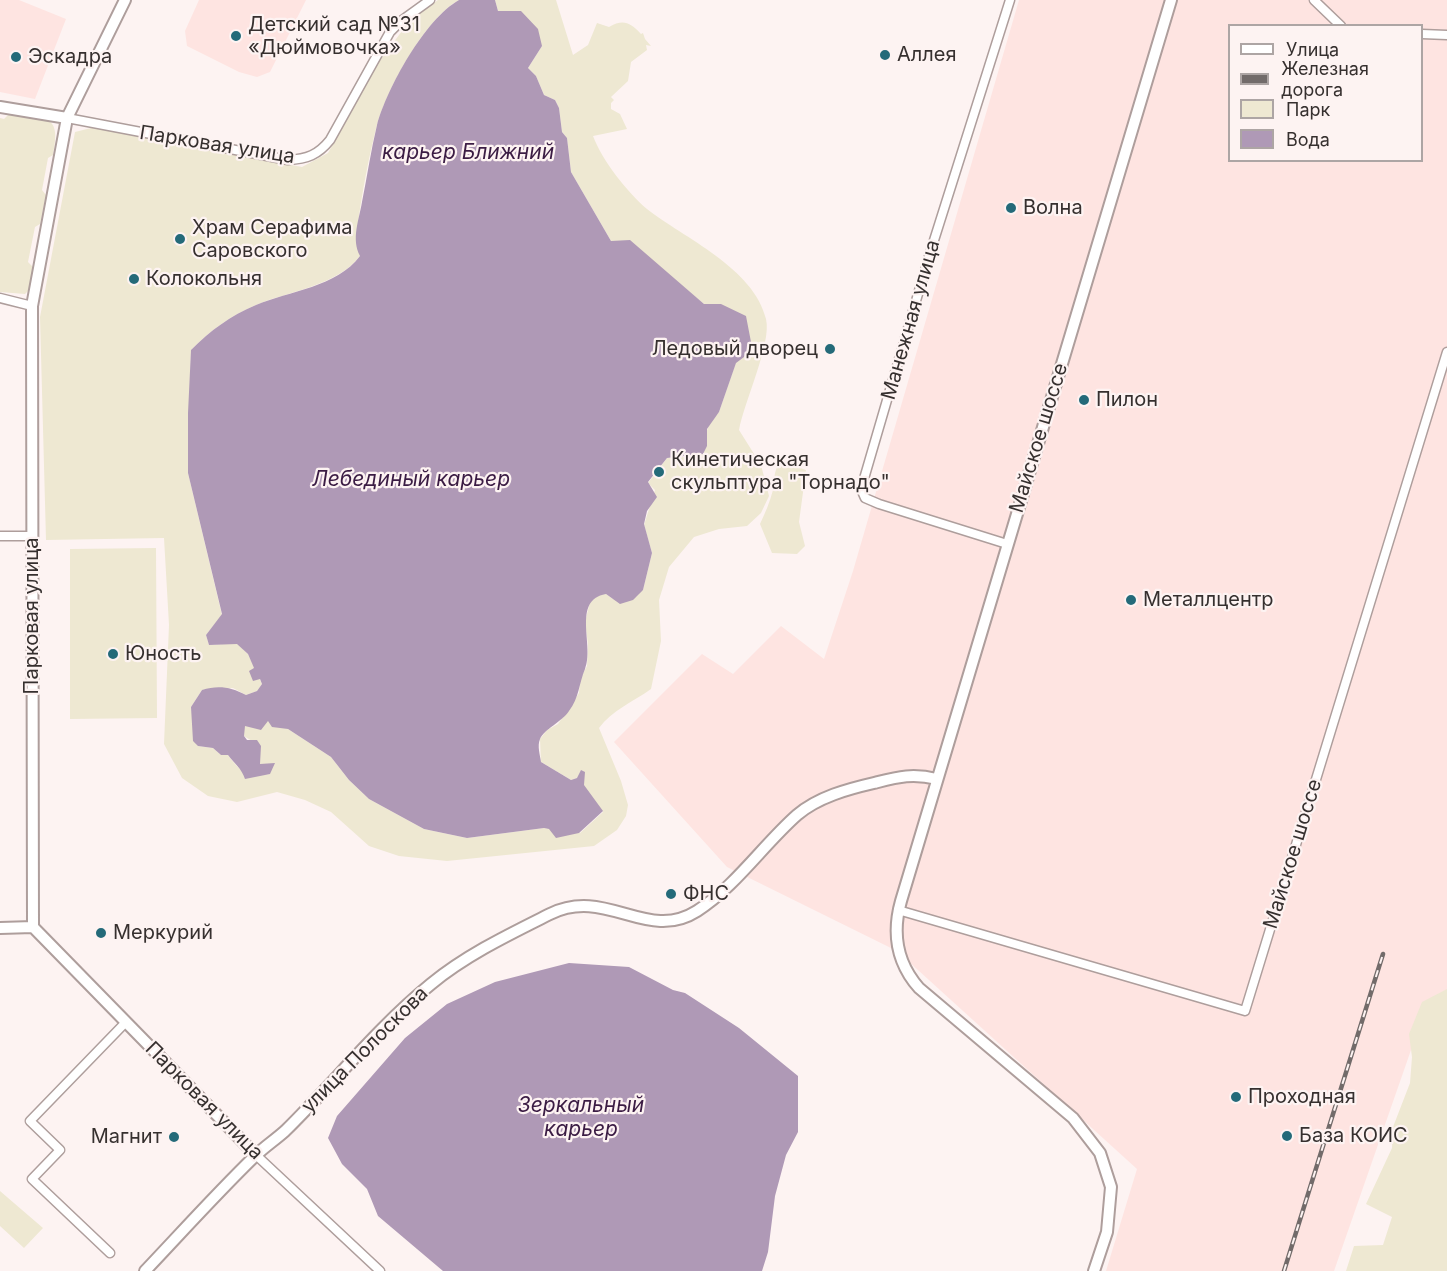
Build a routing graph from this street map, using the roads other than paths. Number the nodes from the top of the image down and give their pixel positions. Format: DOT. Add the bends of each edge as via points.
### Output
graph roads {
  1 [pos="125,0"];
  2 [pos="430,0"];
  3 [pos="1010,0"];
  4 [pos="1171,0"];
  5 [pos="1314,0"];
  6 [pos="1339,24"];
  7 [pos="1423,34"];
  8 [pos="1447,35"];
  9 [pos="0,107"];
  10 [pos="67,118"];
  11 [pos="0,298"];
  12 [pos="32,306"];
  13 [pos="1447,352"];
  14 [pos="0,536"];
  15 [pos="32,536"];
  16 [pos="1007,544"];
  17 [pos="937,779"];
  18 [pos="898,910"];
  19 [pos="0,927"];
  20 [pos="33,927"];
  21 [pos="126,1022"];
  22 [pos="256,1155"];
  23 [pos="110,1253"];
  24 [pos="145,1271"];
  25 [pos="380,1271"];
  26 [pos="1094,1271"];
  1 -- 10 [label="street, Парковая улица"];
  2 -- 10 [label="street, Парковая улица" via="390,32 330,140 310,158 288,160"];
  3 -- 16 [label="street, Манежная улица" via="861,489 865,498 879,504"];
  4 -- 16 [label="street, Майское шоссе"];
  5 -- 6 [label="street"];
  7 -- 8 [label="street"];
  9 -- 10 [label="street, Парковая улица"];
  10 -- 12 [label="street, Парковая улица"];
  11 -- 12 [label="street"];
  12 -- 15 [label="street, Парковая улица"];
  13 -- 18 [label="street, Майское шоссе" via="1245,1011"];
  14 -- 15 [label="street"];
  15 -- 20 [label="street, Парковая улица"];
  16 -- 17 [label="street, Майское шоссе"];
  17 -- 18 [label="street, Майское шоссе"];
  17 -- 22 [label="street, улица Полоскова" via="917,774 833,794 799,813 708,902 683,918 654,921 576,904 473,956 404,1007 285,1131"];
  18 -- 26 [label="street, Майское шоссе" via="895,938 910,978 939,1007 1073,1118 1100,1153 1111,1187 1107,1232"];
  19 -- 20 [label="street"];
  20 -- 21 [label="street, Парковая улица"];
  21 -- 22 [label="street, Парковая улица"];
  21 -- 23 [label="street" via="30,1121 60,1150 32,1179"];
  22 -- 24 [label="street, улица Полоскова"];
  22 -- 25 [label="street, Парковая улица"];
}
